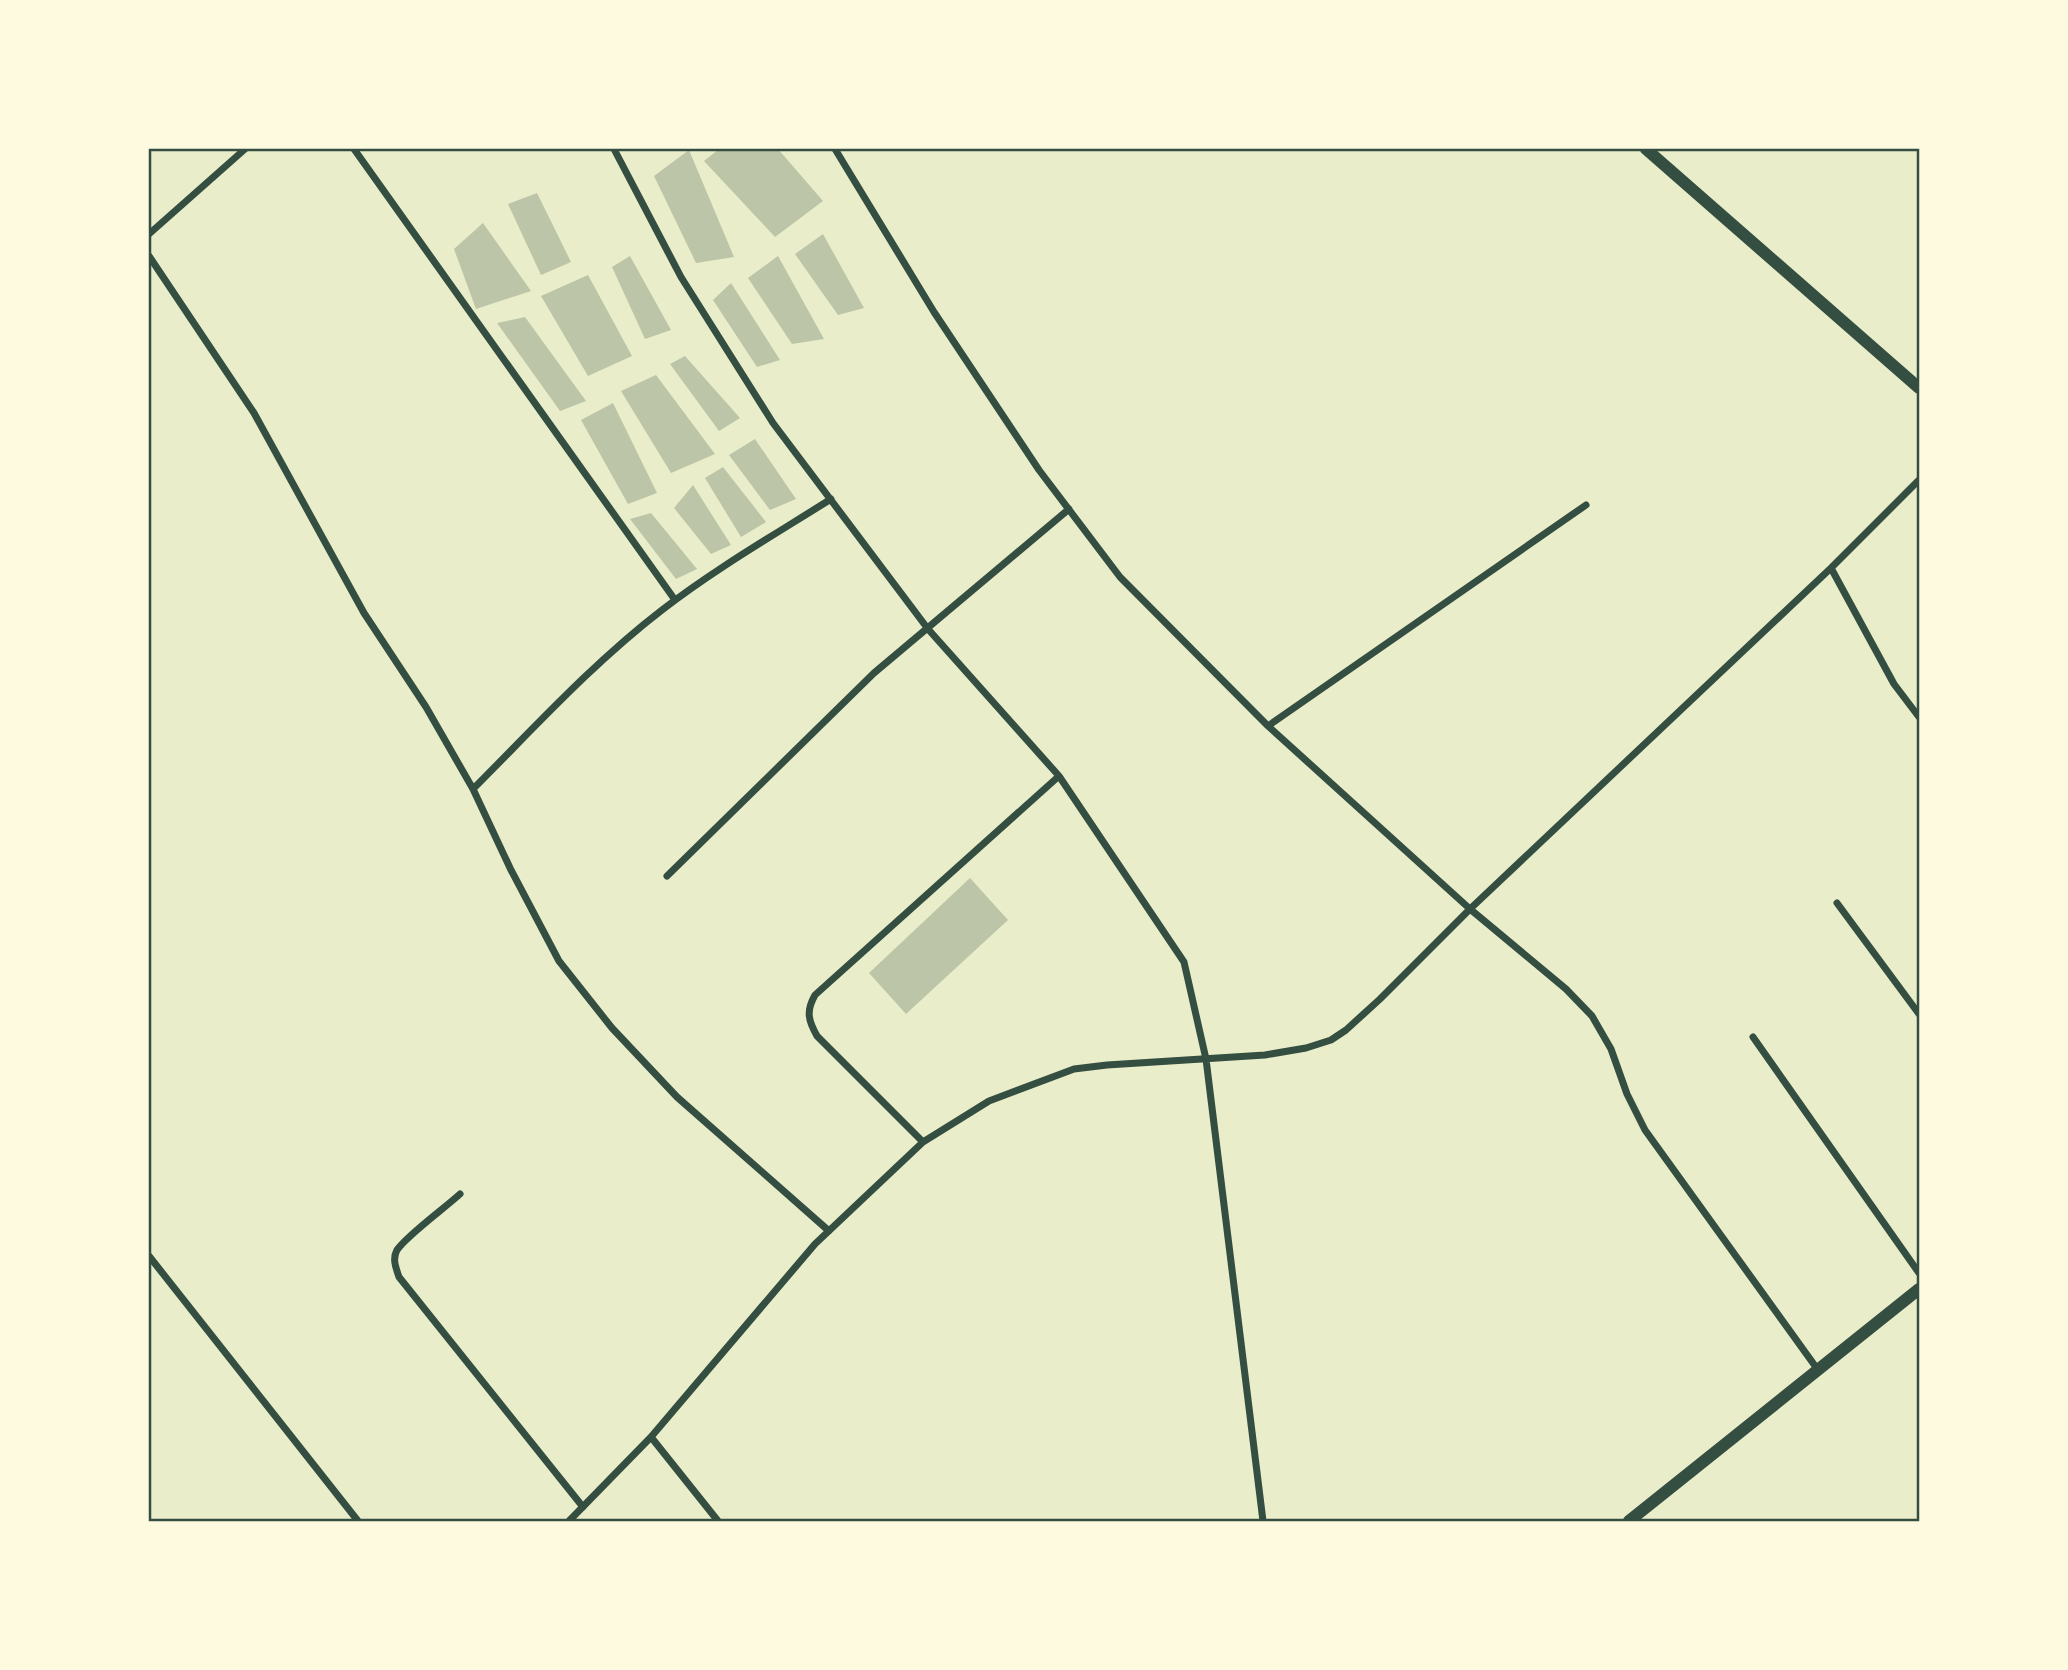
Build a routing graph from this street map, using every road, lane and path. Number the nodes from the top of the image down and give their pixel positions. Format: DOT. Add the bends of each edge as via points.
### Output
graph roads {
  1 [pos="245,149"];
  2 [pos="354,149"];
  3 [pos="614,149"];
  4 [pos="835,149"];
  5 [pos="1646,149"];
  6 [pos="149,234"];
  7 [pos="149,256"];
  8 [pos="1919,388"];
  9 [pos="1919,480"];
  10 [pos="831,499"];
  11 [pos="1586,505"];
  12 [pos="1069,509"];
  13 [pos="1831,568"];
  14 [pos="675,600"];
  15 [pos="928,629"];
  16 [pos="1919,717"];
  17 [pos="1268,726"];
  18 [pos="1059,776"];
  19 [pos="473,789"];
  20 [pos="667,876"];
  21 [pos="1837,903"];
  22 [pos="1470,909"];
  23 [pos="1919,1014"];
  24 [pos="1753,1037"];
  25 [pos="1206,1059"];
  26 [pos="923,1142"];
  27 [pos="460,1194"];
  28 [pos="829,1231"];
  29 [pos="149,1256"];
  30 [pos="1919,1273"];
  31 [pos="1919,1289"];
  32 [pos="1818,1371"];
  33 [pos="651,1437"];
  34 [pos="583,1507"];
  35 [pos="358,1521"];
  36 [pos="569,1521"];
  37 [pos="718,1521"];
  38 [pos="1263,1521"];
  39 [pos="1629,1521"];
  1 -- 6 [label="street"];
  2 -- 14 [label="street"];
  3 -- 10 [label="street" via="681,277 773,423"];
  4 -- 12 [label="street" via="934,312"];
  5 -- 8 [label="street"];
  7 -- 19 [label="street" via="254,412 363,613 426,706"];
  9 -- 13 [label="street"];
  10 -- 14 [label="street"];
  10 -- 15 [label="street"];
  11 -- 17 [label="street"];
  12 -- 15 [label="street"];
  12 -- 17 [label="street" via="1120,577"];
  13 -- 16 [label="street" via="1894,684"];
  13 -- 22 [label="street"];
  14 -- 19 [label="street" via="600,663"];
  15 -- 18 [label="street"];
  15 -- 20 [label="street" via="874,673"];
  17 -- 22 [label="street"];
  18 -- 25 [label="street" via="1184,962"];
  18 -- 26 [label="street" via="815,995 808,1007 817,1036"];
  19 -- 28 [label="street" via="559,961 611,1028 677,1097"];
  21 -- 23 [label="street"];
  22 -- 25 [label="street" via="1380,999 1331,1040 1265,1055"];
  22 -- 32 [label="street" via="1592,1016 1646,1130"];
  24 -- 30 [label="street"];
  25 -- 26 [label="street" via="1074,1069 989,1101"];
  25 -- 38 [label="street"];
  26 -- 28 [label="street"];
  27 -- 34 [label="street" via="404,1242 394,1265"];
  28 -- 33 [label="street"];
  29 -- 35 [label="street"];
  31 -- 32 [label="street"];
  32 -- 39 [label="street"];
  33 -- 34 [label="street"];
  33 -- 37 [label="street"];
  34 -- 36 [label="street"];
}
